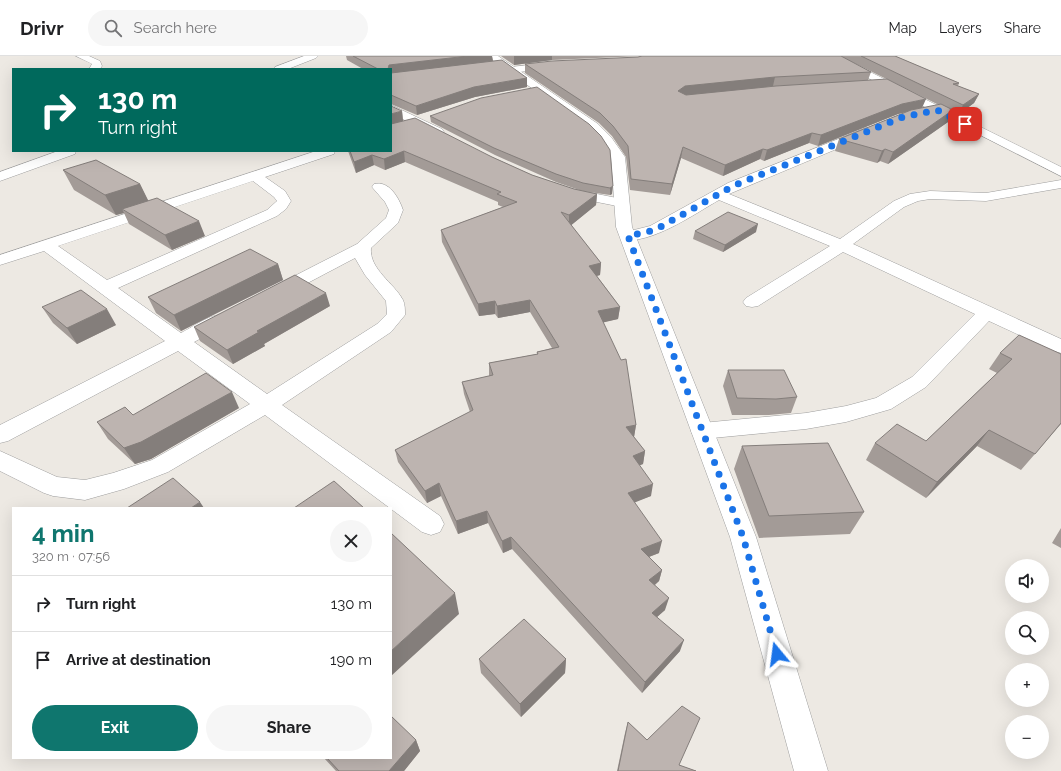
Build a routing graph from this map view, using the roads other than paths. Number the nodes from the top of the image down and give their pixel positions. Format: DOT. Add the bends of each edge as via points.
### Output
graph roads {
  1 [pos="81,56"];
  2 [pos="313,56"];
  3 [pos="830,56"];
  4 [pos="499,64"];
  5 [pos="568,64"];
  6 [pos="95,68"];
  7 [pos="283,68"];
  8 [pos="885,84"];
  9 [pos="862,85"];
  10 [pos="392,109"];
  11 [pos="937,110"];
  12 [pos="917,114"];
  13 [pos="431,117"];
  14 [pos="418,122"];
  15 [pos="404,126"];
  16 [pos="881,126"];
  17 [pos="450,138"];
  18 [pos="67,152"];
  19 [pos="326,152"];
  20 [pos="1061,172"];
  21 [pos="255,176"];
  22 [pos="0,177"];
  23 [pos="1061,184"];
  24 [pos="379,187"];
  25 [pos="557,189"];
  26 [pos="717,194"];
  27 [pos="622,203"];
  28 [pos="628,236"];
  29 [pos="46,245"];
  30 [pos="842,245"];
  31 [pos="363,247"];
  32 [pos="0,260"];
  33 [pos="104,288"];
  34 [pos="257,302"];
  35 [pos="752,302"];
  36 [pos="987,312"];
  37 [pos="236,313"];
  38 [pos="179,342"];
  39 [pos="1061,347"];
  40 [pos="266,405"];
  41 [pos="702,431"];
  42 [pos="0,435"];
  43 [pos="0,460"];
  44 [pos="431,524"];
  45 [pos="811,771"];
  1 -- 6 [label="street" via="97,63"];
  2 -- 7 [label="street"];
  3 -- 8 [label="street"];
  4 -- 5 [label="street"];
  4 -- 27 [label="street" via="531,90 594,127 607,140 618,157"];
  8 -- 9 [label="street"];
  8 -- 11 [label="street"];
  10 -- 14 [label="street"];
  11 -- 12 [label="street"];
  11 -- 20 [label="street"];
  13 -- 14 [label="street"];
  14 -- 15 [label="street"];
  14 -- 17 [label="street"];
  16 -- 26 [label="street"];
  18 -- 22 [label="street"];
  19 -- 21 [label="street"];
  21 -- 29 [label="street"];
  21 -- 33 [label="street" via="280,194 284,201 272,213"];
  23 -- 30 [label="street" via="986,197 915,197 899,204"];
  24 -- 31 [label="street" via="392,200 396,210 392,220"];
  25 -- 27 [label="street" via="579,196"];
  26 -- 28 [label="street" via="655,230"];
  26 -- 30 [label="street"];
  27 -- 28 [label="street" via="624,227"];
  28 -- 41 [label="street"];
  29 -- 32 [label="street"];
  29 -- 33 [label="street"];
  30 -- 35 [label="street"];
  30 -- 36 [label="street"];
  31 -- 34 [label="street"];
  31 -- 40 [label="street" via="362,256 395,301 396,315 384,328"];
  33 -- 38 [label="street"];
  36 -- 39 [label="street"];
  36 -- 41 [label="street" via="919,382 883,404 806,421"];
  37 -- 38 [label="street"];
  38 -- 40 [label="street"];
  38 -- 42 [label="street"];
  40 -- 43 [label="street" via="160,466 85,490 53,486"];
  40 -- 44 [label="street"];
  41 -- 45 [label="street" via="743,537"];
}
